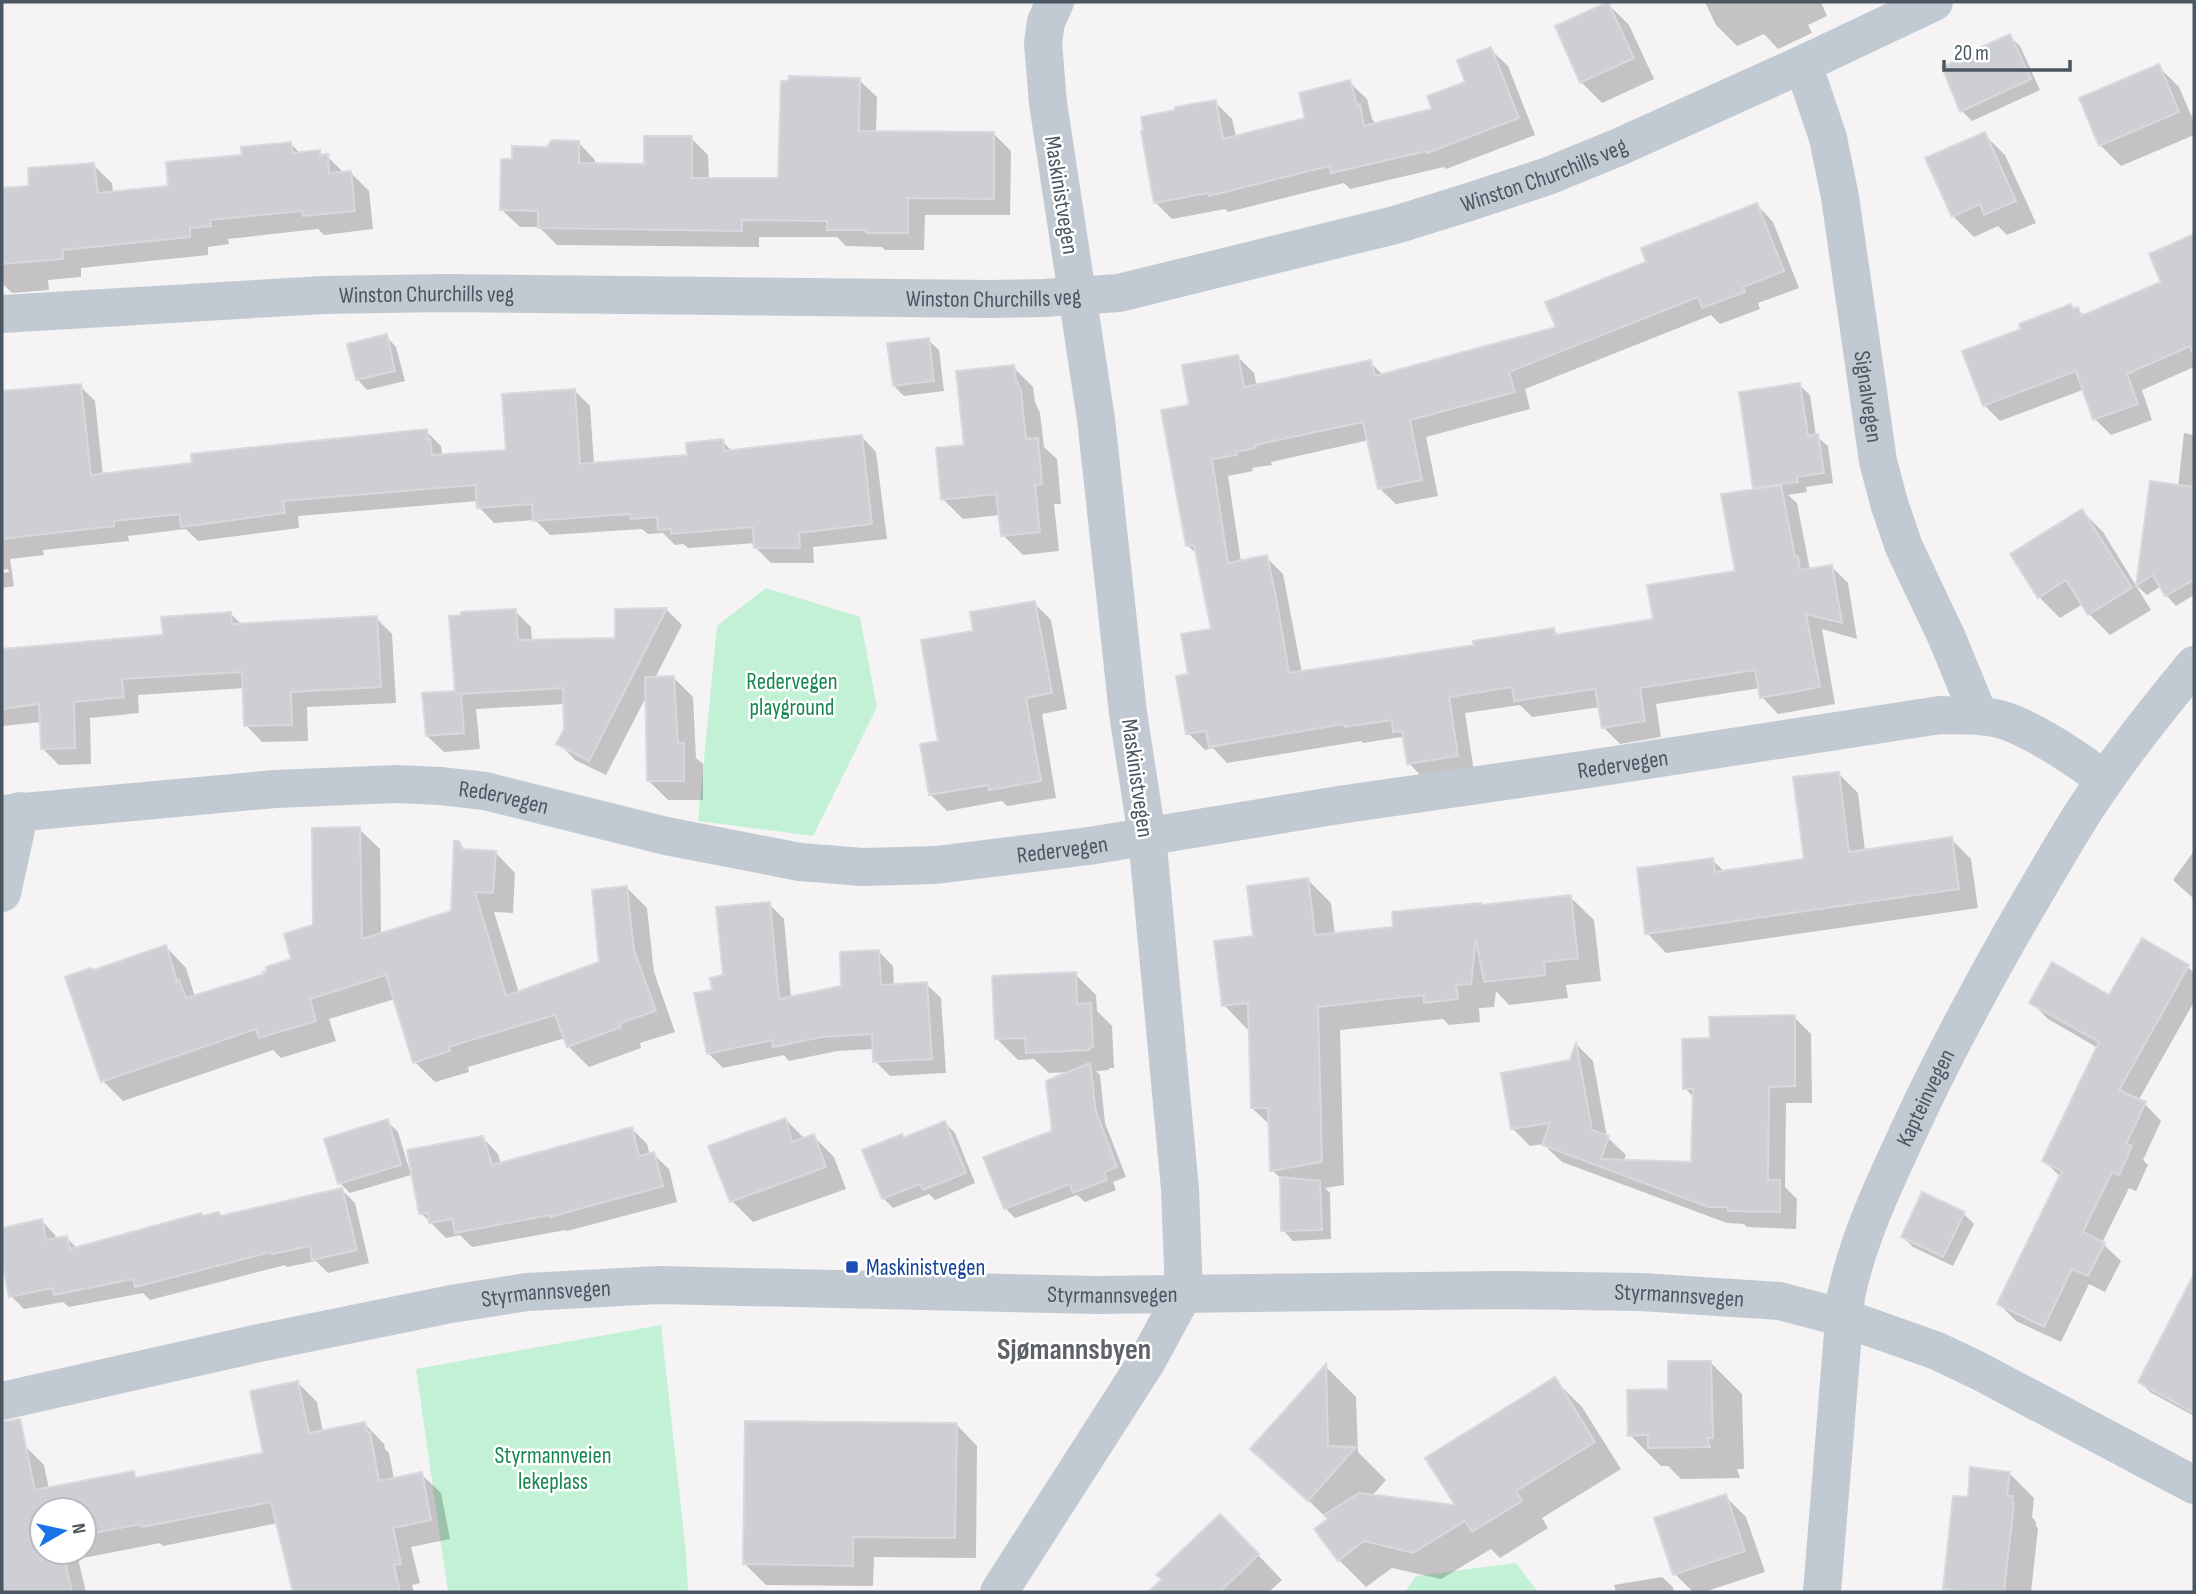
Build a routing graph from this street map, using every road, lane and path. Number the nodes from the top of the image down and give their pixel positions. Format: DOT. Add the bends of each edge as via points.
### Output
graph roads {
  1 [pos="1055,2"];
  2 [pos="1934,2"];
  3 [pos="1803,64"];
  4 [pos="1078,296"];
  5 [pos="2,314"];
  6 [pos="2194,665"];
  7 [pos="1979,716"];
  8 [pos="2105,780"];
  9 [pos="11,812"];
  10 [pos="1147,836"];
  11 [pos="2,893"];
  12 [pos="1184,1293"];
  13 [pos="1844,1318"];
  14 [pos="2,1401"];
  15 [pos="2194,1485"];
  16 [pos="999,1592"];
  17 [pos="1822,1592"];
  1 -- 4 [label="street, Maskinistvegen" via="1043,43 1056,164"];
  2 -- 3 [label="street, Winston Churchills veg"];
  3 -- 4 [label="street, Winston Churchills veg" via="1619,147 1466,204 1176,280 1119,293"];
  3 -- 7 [label="street, Signalvegen" via="1828,138 1840,197 1878,461 1889,503"];
  4 -- 5 [label="street, Winston Churchills veg" via="350,294"];
  4 -- 10 [label="street, Maskinistvegen"];
  6 -- 8 [label="street, Kapteinvegen"];
  7 -- 8 [label="street, Redervegen" via="2005,721 2043,740"];
  7 -- 10 [label="street, Redervegen" via="1926,717"];
  8 -- 13 [label="street, Kapteinvegen" via="2035,893 1933,1080 1853,1263"];
  9 -- 10 [label="street, Redervegen" via="275,789 440,786 485,792 740,851 863,867 936,865"];
  9 -- 11 [label="street"];
  10 -- 12 [label="street, Maskinistvegen" via="1180,1189"];
  12 -- 13 [label="street, Styrmannsvegen" via="1641,1292 1780,1300"];
  12 -- 14 [label="street, Styrmannsvegen" via="659,1285 527,1292 259,1343"];
  12 -- 16 [label="street" via="1147,1361"];
  13 -- 15 [label="street, Styrmannsvegen" via="1979,1371"];
  13 -- 17 [label="street, Kapteinvegen"];
}
